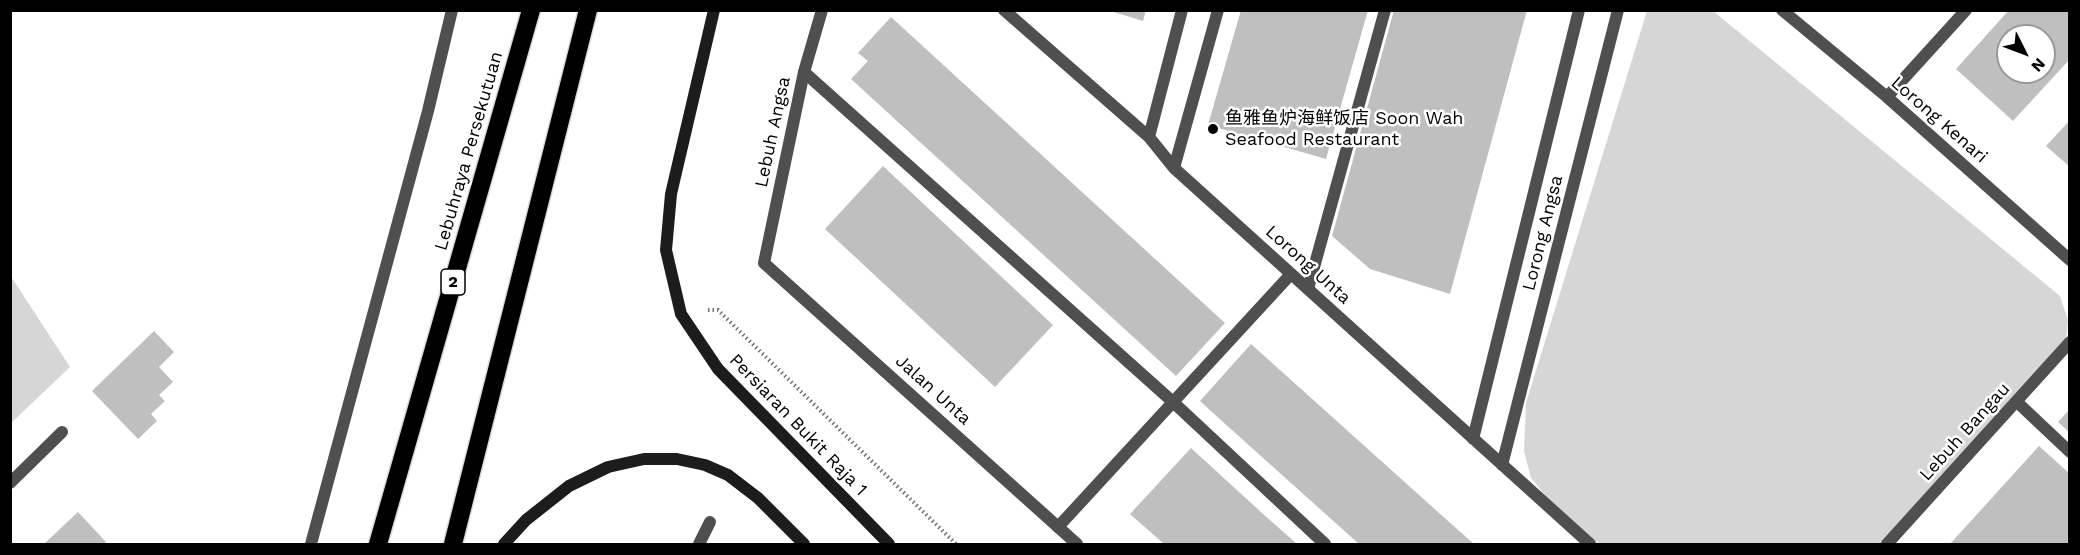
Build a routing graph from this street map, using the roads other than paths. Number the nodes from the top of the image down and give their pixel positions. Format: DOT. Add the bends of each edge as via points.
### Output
graph roads {
  1 [pos="452,10"];
  2 [pos="714,10"];
  3 [pos="822,10"];
  4 [pos="1004,10"];
  5 [pos="1182,10"];
  6 [pos="1218,10"];
  7 [pos="1385,10"];
  8 [pos="1579,10"];
  9 [pos="1618,10"];
  10 [pos="1782,10"];
  11 [pos="1966,10"];
  12 [pos="529,13"];
  13 [pos="588,16"];
  14 [pos="804,72"];
  15 [pos="1887,97"];
  16 [pos="1149,137"];
  17 [pos="1174,168"];
  18 [pos="2070,260"];
  19 [pos="764,263"];
  20 [pos="1291,274"];
  21 [pos="1308,289"];
  22 [pos="2070,342"];
  23 [pos="1173,402"];
  24 [pos="2017,402"];
  25 [pos="62,432"];
  26 [pos="1473,439"];
  27 [pos="2070,452"];
  28 [pos="1502,465"];
  29 [pos="10,483"];
  30 [pos="710,522"];
  31 [pos="1058,527"];
  32 [pos="311,544"];
  33 [pos="378,544"];
  34 [pos="453,544"];
  35 [pos="504,544"];
  36 [pos="699,544"];
  37 [pos="804,544"];
  38 [pos="889,544"];
  39 [pos="1077,544"];
  40 [pos="1325,544"];
  41 [pos="1590,544"];
  42 [pos="1887,544"];
  1 -- 32 [label="street"];
  2 -- 38 [label="street, Persiaran Bukit Raja 1" via="671,194 666,250 681,314 717,369"];
  3 -- 14 [label="street, Lebuh Angsa"];
  4 -- 16 [label="street, Lorong Unta"];
  5 -- 16 [label="street"];
  6 -- 17 [label="street"];
  7 -- 21 [label="street"];
  8 -- 26 [label="street, Lorong Angsa"];
  9 -- 28 [label="street, Lorong Angsa"];
  10 -- 15 [label="street, Lorong Kenari"];
  11 -- 15 [label="street"];
  12 -- 33 [label="highway, Lebuhraya Persekutuan / 2"];
  13 -- 34 [label="highway"];
  14 -- 19 [label="street, Lebuh Angsa"];
  14 -- 23 [label="street"];
  15 -- 18 [label="street, Lorong Kenari"];
  16 -- 17 [label="street, Lorong Unta"];
  17 -- 20 [label="street, Lorong Unta"];
  19 -- 31 [label="street, Jalan Unta"];
  20 -- 21 [label="street, Lorong Unta"];
  20 -- 23 [label="street"];
  21 -- 26 [label="street, Lorong Unta"];
  22 -- 24 [label="street, Lebuh Bangau"];
  23 -- 31 [label="street"];
  23 -- 40 [label="street"];
  24 -- 27 [label="street"];
  24 -- 42 [label="street, Lebuh Bangau"];
  25 -- 29 [label="street"];
  26 -- 28 [label="street, Lorong Unta"];
  28 -- 41 [label="street, Lorong Unta"];
  30 -- 36 [label="street"];
  31 -- 39 [label="street, Jalan Unta"];
  35 -- 37 [label="street" via="526,520 569,486 608,467 644,459 677,459 728,475 758,498"];
}
